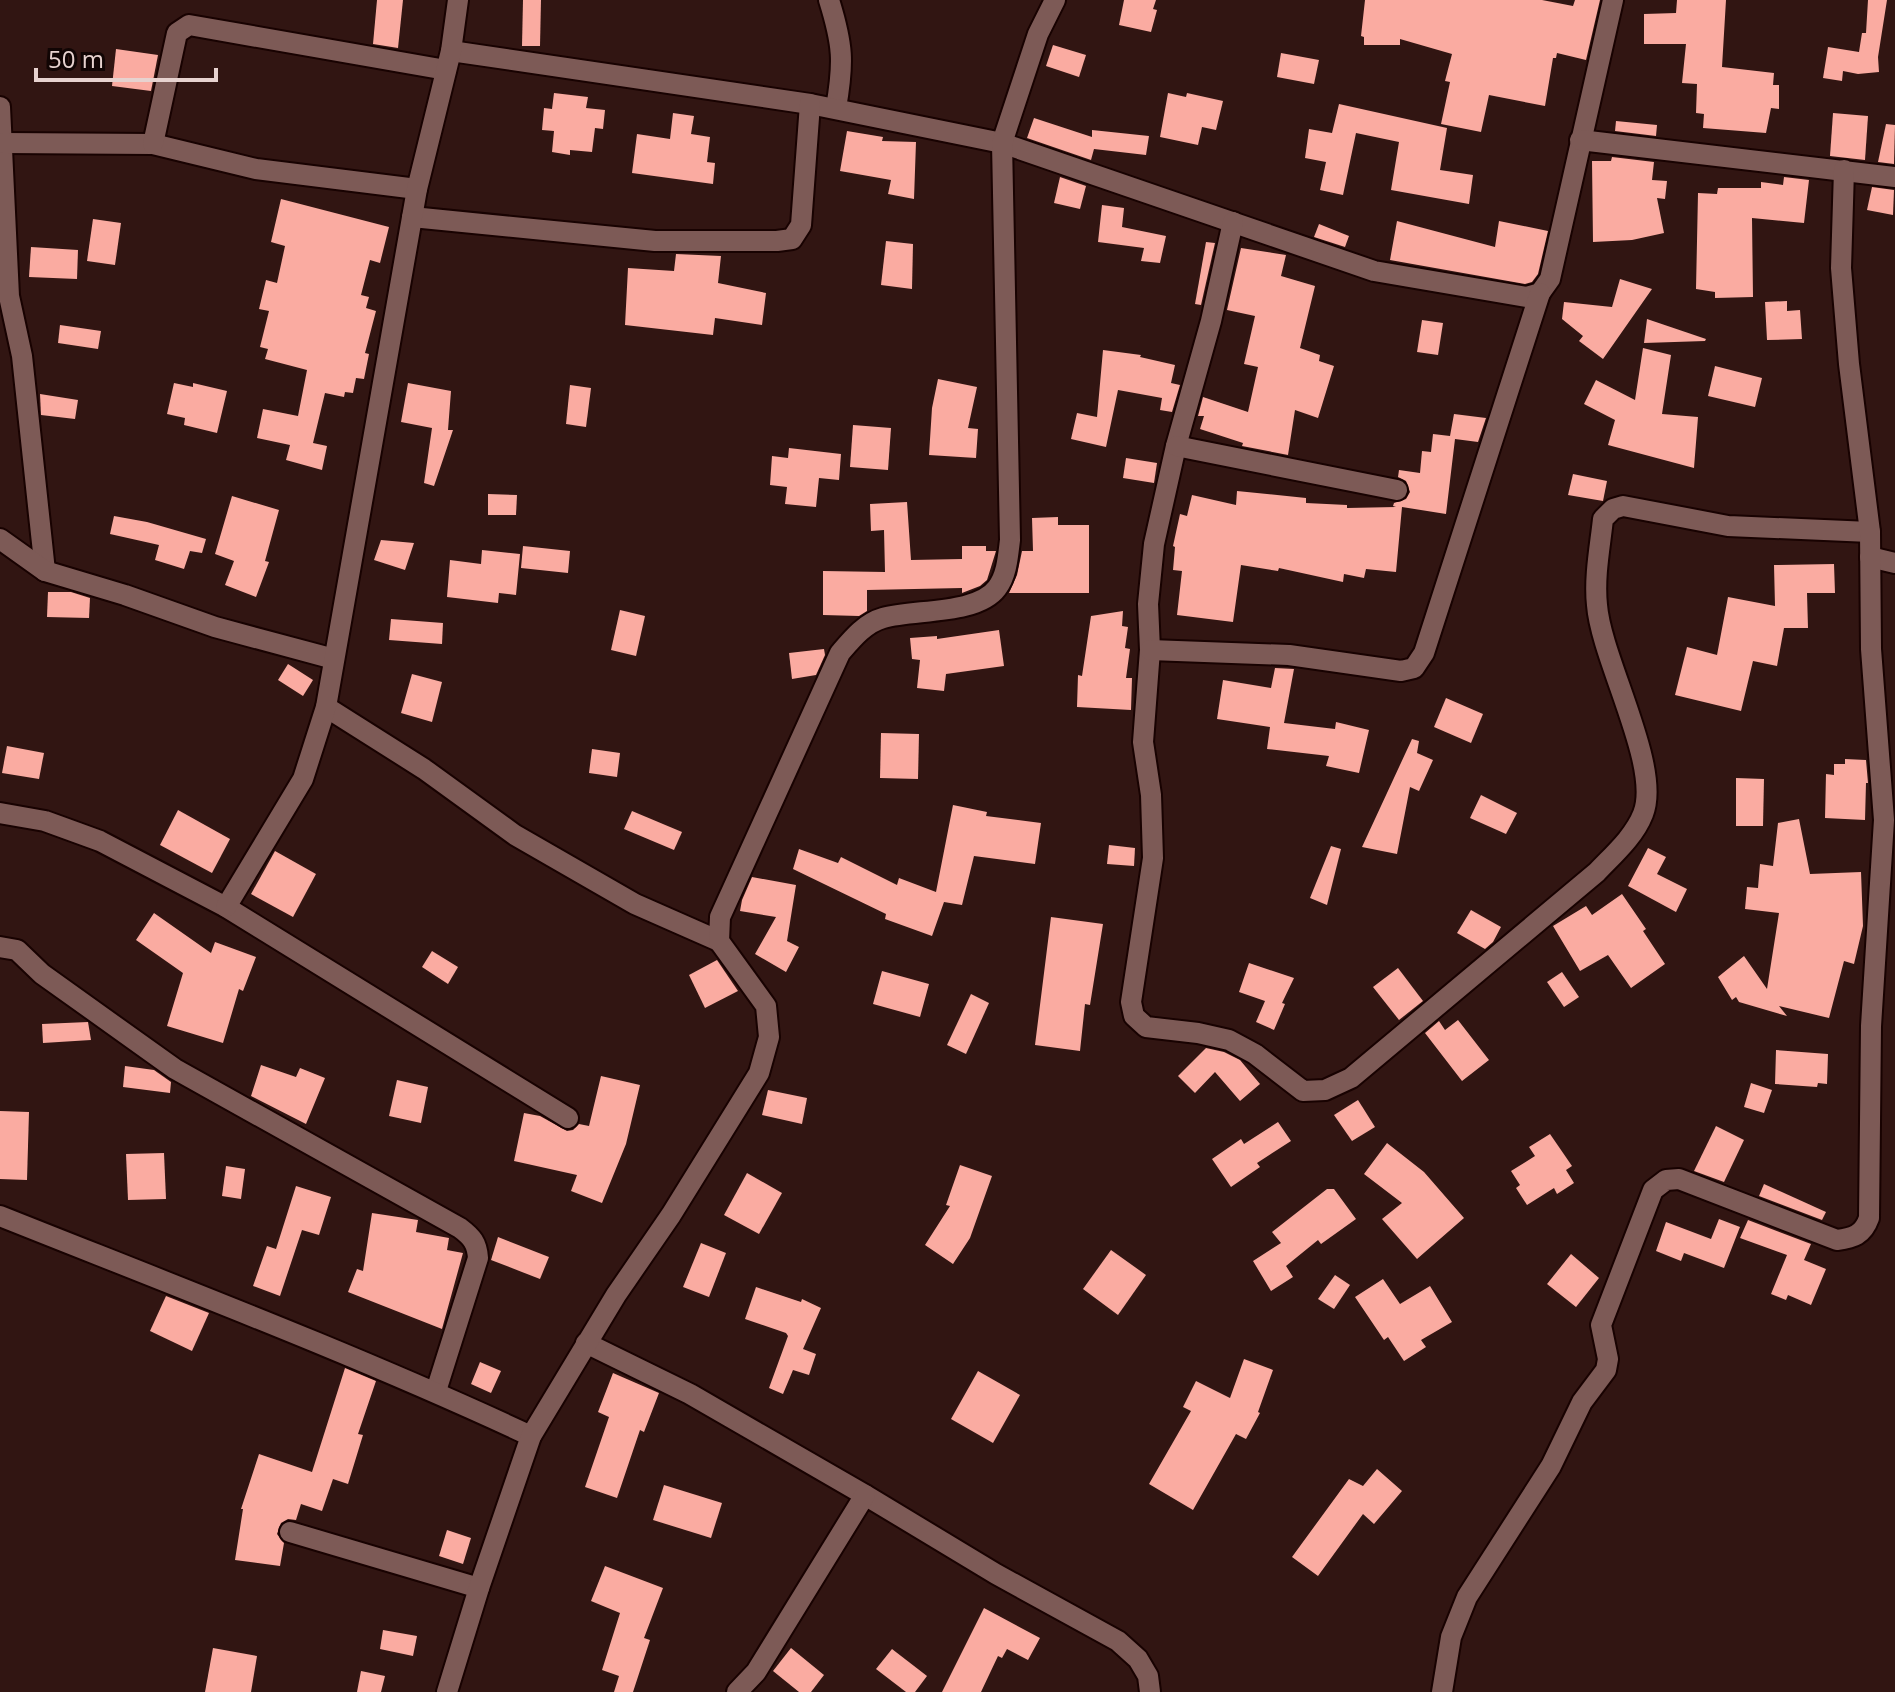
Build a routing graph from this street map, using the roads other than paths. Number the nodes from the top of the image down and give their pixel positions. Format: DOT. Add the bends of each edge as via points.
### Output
graph roads {
  1 [pos="458,0"];
  2 [pos="829,0"];
  3 [pos="1055,0"];
  4 [pos="1613,0"];
  5 [pos="448,61"];
  6 [pos="810,104"];
  7 [pos="0,107"];
  8 [pos="836,108"];
  9 [pos="1580,140"];
  10 [pos="3,143"];
  11 [pos="1002,143"];
  12 [pos="153,144"];
  13 [pos="1844,170"];
  14 [pos="1895,177"];
  15 [pos="417,189"];
  16 [pos="412,217"];
  17 [pos="1233,222"];
  18 [pos="1540,293"];
  19 [pos="1176,446"];
  20 [pos="1397,490"];
  21 [pos="1870,532"];
  22 [pos="0,539"];
  23 [pos="1870,557"];
  24 [pos="1895,563"];
  25 [pos="45,571"];
  26 [pos="1150,650"];
  27 [pos="334,659"];
  28 [pos="326,707"];
  29 [pos="0,813"];
  30 [pos="226,907"];
  31 [pos="719,941"];
  32 [pos="0,947"];
  33 [pos="568,1118"];
  34 [pos="0,1216"];
  35 [pos="586,1343"];
  36 [pos="436,1391"];
  37 [pos="531,1436"];
  38 [pos="865,1495"];
  39 [pos="290,1532"];
  40 [pos="479,1588"];
  41 [pos="447,1692"];
  42 [pos="737,1692"];
  43 [pos="1150,1692"];
  44 [pos="1442,1692"];
  1 -- 5 [label="street"];
  2 -- 8 [label="street" via="843,70"];
  3 -- 11 [label="street" via="1038,34"];
  4 -- 9 [label="street"];
  5 -- 6 [label="street"];
  5 -- 12 [label="street" via="189,25 177,33"];
  5 -- 15 [label="street"];
  6 -- 8 [label="street"];
  6 -- 16 [label="street" via="801,225 792,239 655,241"];
  7 -- 10 [label="street"];
  8 -- 11 [label="street"];
  9 -- 13 [label="street"];
  9 -- 18 [label="street" via="1550,279"];
  10 -- 12 [label="street"];
  10 -- 25 [label="street" via="9,296 22,356"];
  11 -- 17 [label="street"];
  11 -- 31 [label="street" via="1010,540 1002,578 991,594 969,605 881,618 856,633 840,653 720,917"];
  12 -- 15 [label="street" via="256,169"];
  13 -- 14 [label="street"];
  13 -- 21 [label="street" via="1841,268"];
  15 -- 16 [label="street"];
  16 -- 27 [label="street"];
  17 -- 18 [label="street" via="1374,271 1526,297"];
  17 -- 19 [label="street"];
  18 -- 26 [label="street" via="1424,653 1414,668 1401,671 1289,655"];
  19 -- 20 [label="street"];
  19 -- 26 [label="street" via="1154,544"];
  21 -- 23 [label="street"];
  21 -- 26 [label="street" via="1728,526 1623,506 1603,519 1596,606 1639,745 1647,790 1644,813 1630,837 1597,872 1351,1078 1325,1090 1303,1091 1229,1040 1146,1027 1134,1016 1131,1002 1153,858 1143,742"];
  22 -- 25 [label="street"];
  23 -- 24 [label="street"];
  23 -- 44 [label="street" via="1884,820 1871,1026 1869,1218 1853,1238 1837,1240 1679,1179 1666,1180 1653,1190 1601,1325 1606,1370 1467,1597 1451,1637"];
  25 -- 27 [label="street" via="215,627"];
  27 -- 28 [label="street"];
  28 -- 30 [label="street" via="303,779"];
  28 -- 31 [label="street" via="515,835 635,904"];
  29 -- 30 [label="street" via="45,821 100,841"];
  30 -- 33 [label="street"];
  31 -- 35 [label="street" via="766,1006 769,1037 759,1073"];
  32 -- 36 [label="street" via="17,950 42,974 175,1069 472,1237 478,1258"];
  34 -- 36 [label="street"];
  35 -- 37 [label="street"];
  35 -- 38 [label="street" via="690,1394"];
  36 -- 37 [label="street"];
  37 -- 40 [label="street"];
  38 -- 42 [label="street" via="756,1672"];
  38 -- 43 [label="street" via="1118,1641 1138,1659"];
  39 -- 40 [label="street"];
  40 -- 41 [label="street"];
}
